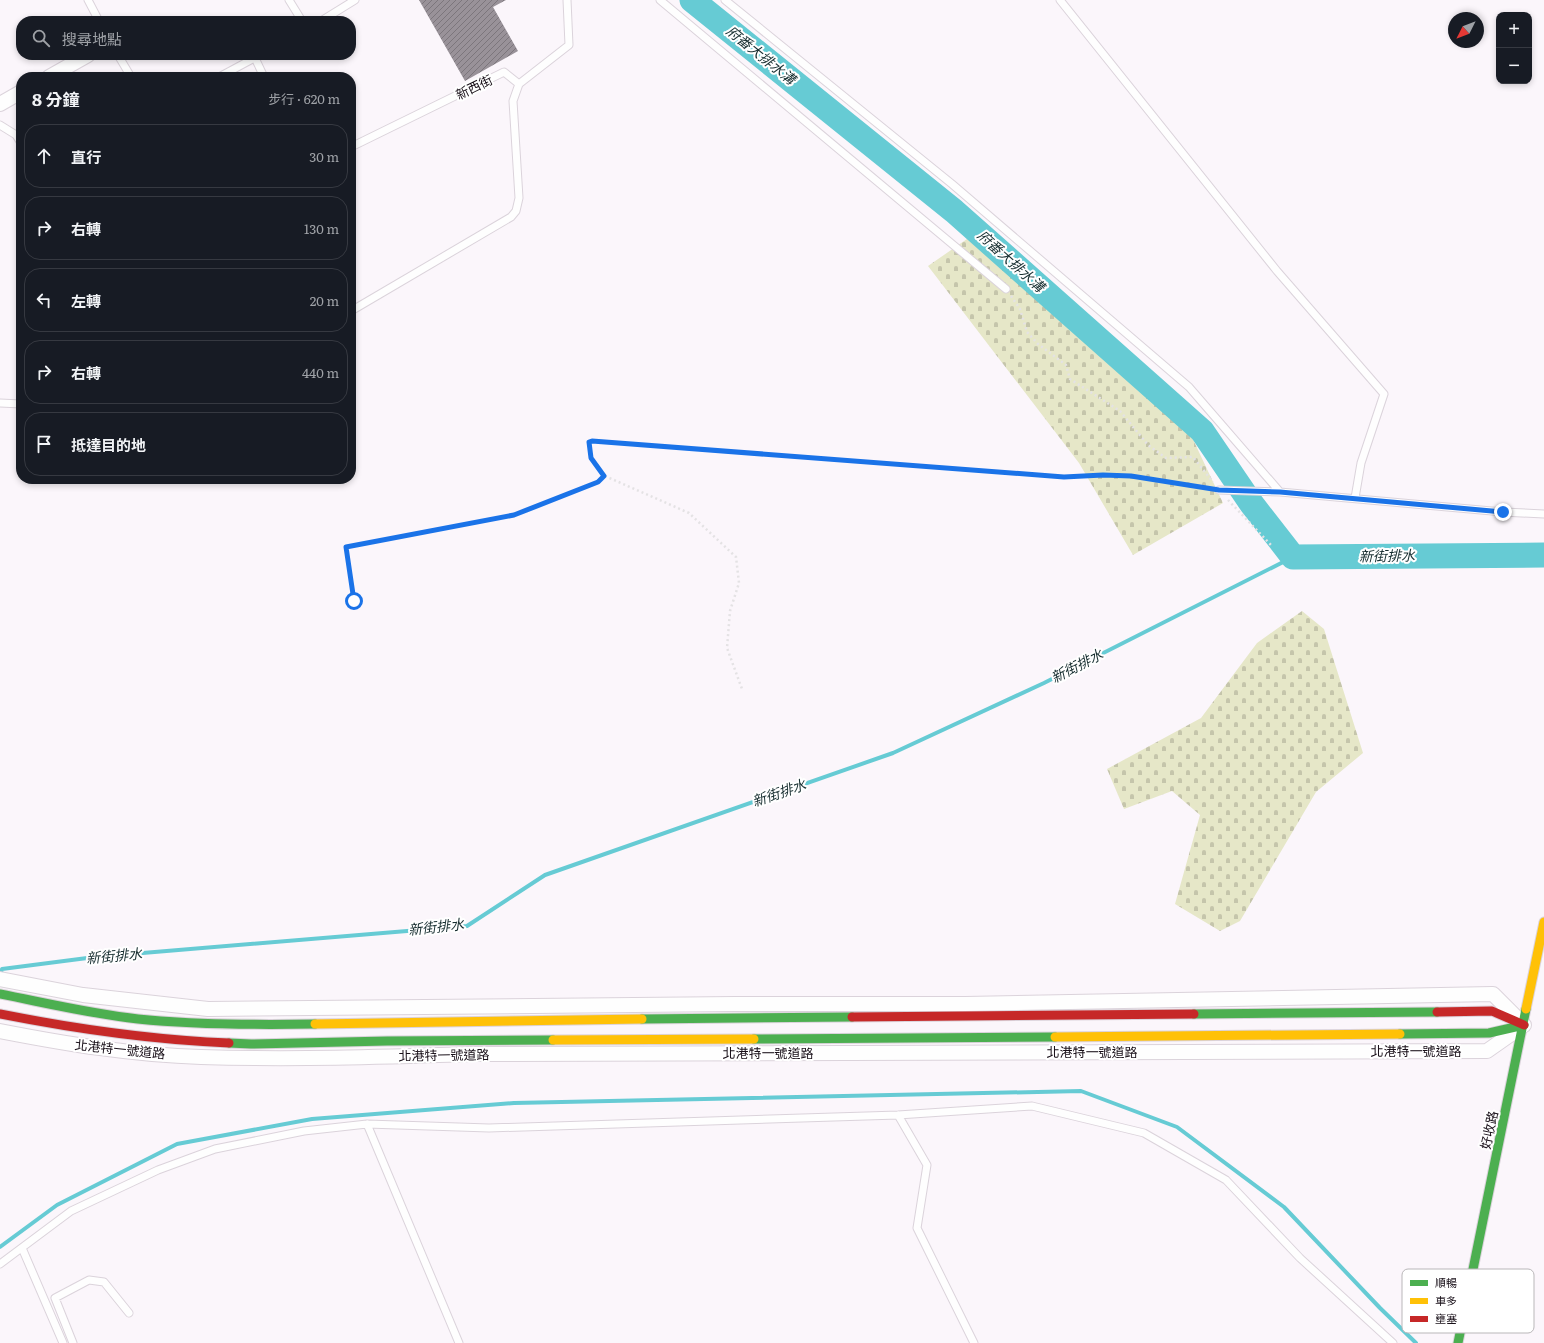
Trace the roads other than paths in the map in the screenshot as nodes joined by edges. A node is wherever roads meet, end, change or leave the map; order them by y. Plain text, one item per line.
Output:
1 (88, 0) edge
2 (289, 0) edge
3 (355, 0) edge
4 (567, 0) edge
5 (660, 0) edge
6 (725, 0) edge
7 (1060, 0) edge
8 (96, 16) edge
9 (299, 16) edge
10 (329, 16) edge
11 (79, 60) edge
12 (121, 60) edge
13 (251, 60) edge
14 (258, 60) edge
15 (58, 72) edge
16 (128, 72) edge
17 (228, 72) edge
18 (262, 72) edge
19 (519, 84) junction
20 (16, 95) edge
21 (0, 104) edge
22 (0, 125) edge
23 (16, 135) edge
24 (356, 145) edge
25 (1006, 289) road end
26 (356, 308) edge
27 (0, 402) edge
28 (16, 404) edge
29 (1219, 490) road end
30 (1280, 492) junction
31 (1354, 498) junction
32 (1544, 514) edge
33 (1544, 922) edge
34 (0, 979) edge
35 (0, 994) edge
36 (0, 1014) edge
37 (1524, 1025) junction
38 (3, 1032) edge
39 (898, 1115) junction
40 (366, 1124) junction
41 (22, 1248) junction
42 (0, 1264) edge
43 (1473, 1269) edge
44 (129, 1313) dead end
45 (1460, 1333) edge
46 (62, 1343) edge
47 (73, 1343) edge
48 (459, 1343) edge
49 (974, 1343) edge
50 (1394, 1343) edge
51 (1458, 1343) edge

1 - 8 lane
2 - 9 lane
3 - 10 lane
4 - 19 lane
5 - 25 lane
6 - 30 lane
7 - 31 lane
11 - 15 street
12 - 16 lane
13 - 17 lane
14 - 18 lane
19 - 24 lane, 新西街
19 - 26 lane
20 - 21 street
22 - 23 lane
27 - 28 lane
29 - 30 lane
30 - 31 lane
31 - 32 lane
33 - 37 street, 好收路
34 - 37 street
35 - 37 street
36 - 37 street, 北港特一號道路
37 - 38 street, 北港特一號道路
37 - 43 street, 好收路
39 - 40 lane
39 - 49 lane
39 - 50 lane
40 - 41 lane
40 - 48 lane
41 - 42 lane
41 - 46 lane
44 - 47 lane
45 - 51 street, 好收路

